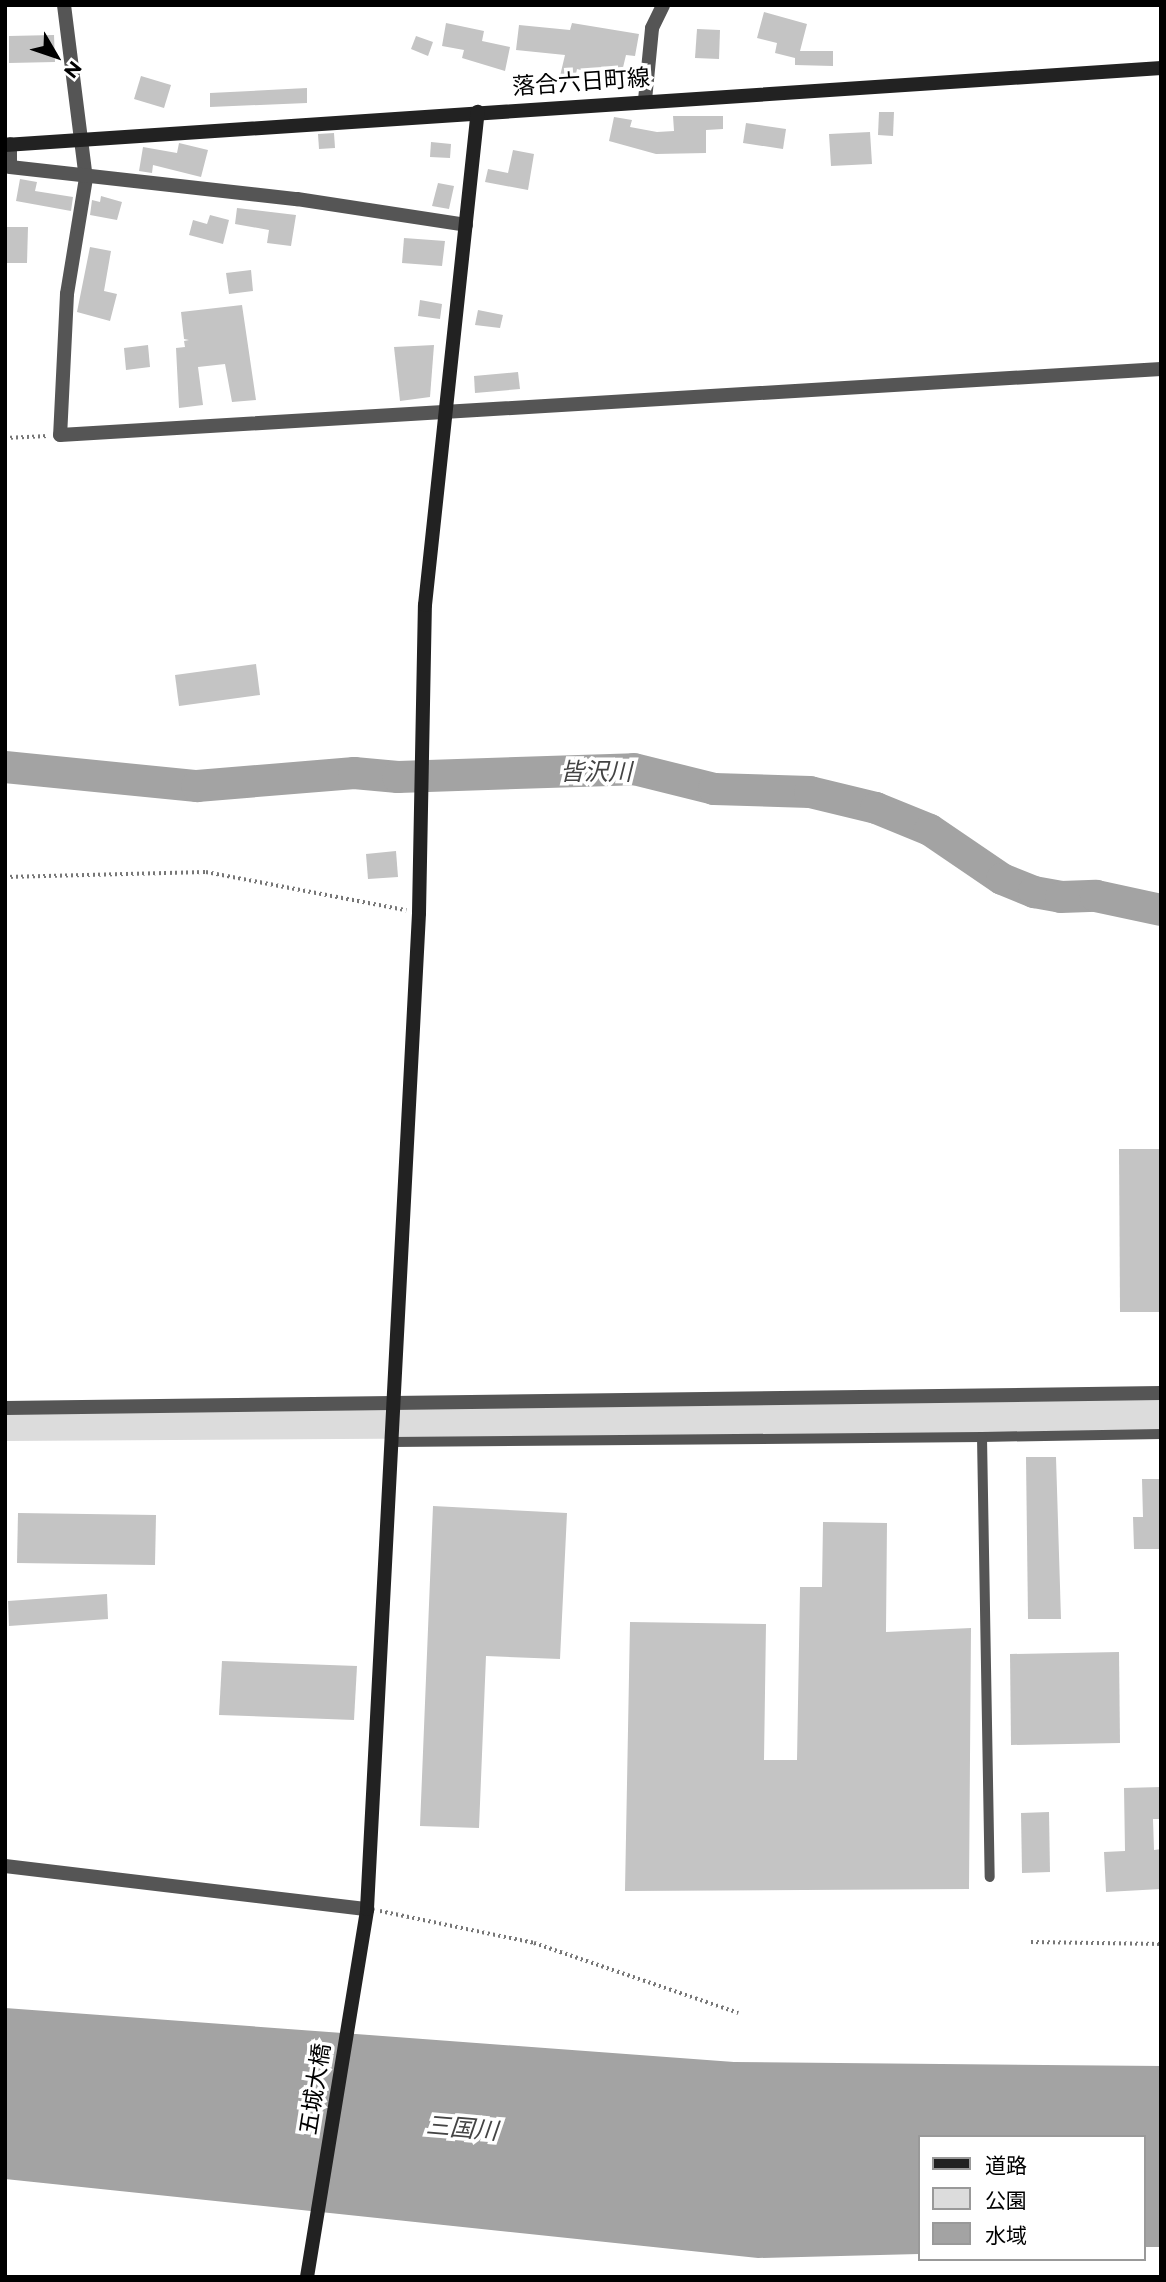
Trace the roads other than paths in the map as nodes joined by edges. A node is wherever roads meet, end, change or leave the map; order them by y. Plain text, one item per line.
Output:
1 (64, 5) edge
2 (663, 5) edge
3 (1161, 68) edge
4 (645, 100) junction
5 (478, 112) junction
6 (78, 139) junction
7 (8, 144) edge
8 (86, 178) junction
9 (466, 225) junction
10 (1161, 369) edge
11 (446, 409) junction
12 (1161, 1393) edge
13 (394, 1403) junction
14 (5, 1408) edge
15 (1161, 1434) edge
16 (982, 1437) junction
17 (391, 1442) junction
18 (5, 1866) edge
19 (990, 1877) dead end
20 (368, 1909) junction
21 (307, 2277) edge

1 - 6 street
2 - 4 street
3 - 4 street, 落合六日町線
4 - 5 street, 落合六日町線
5 - 6 street, 落合六日町線
5 - 9 street, 五城大橋
6 - 7 street, 落合六日町線
6 - 8 street
7 - 8 street
8 - 9 street
8 - 11 street
9 - 11 street, 五城大橋
10 - 11 street
11 - 13 street, 五城大橋
12 - 13 street
13 - 14 street
13 - 17 street, 五城大橋
15 - 16 lane
16 - 17 lane
16 - 19 lane
17 - 20 street, 五城大橋
18 - 20 street
20 - 21 street, 五城大橋

